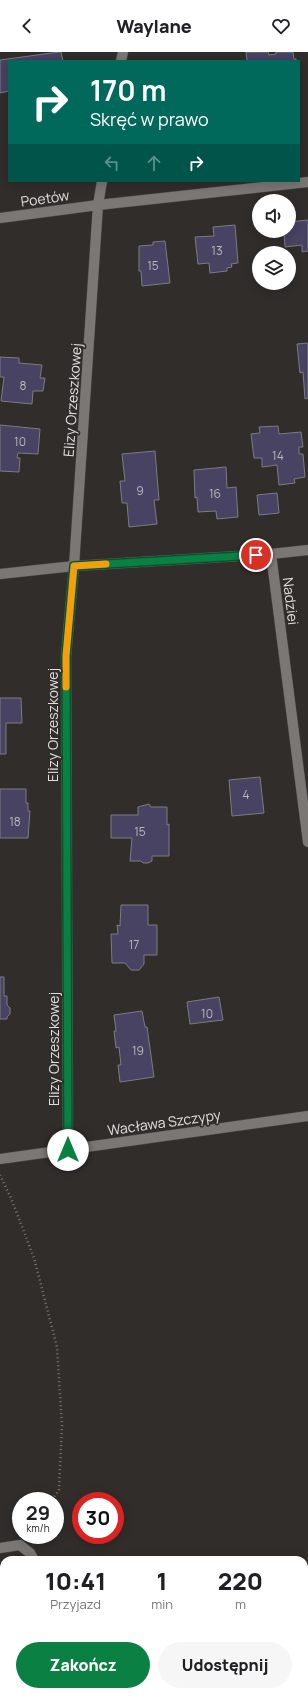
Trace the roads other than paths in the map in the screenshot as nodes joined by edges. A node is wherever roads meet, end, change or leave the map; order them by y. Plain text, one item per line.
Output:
1 (102, 182) edge
2 (308, 182) edge
3 (98, 205) junction
4 (0, 218) edge
5 (308, 550) edge
6 (271, 554) junction
7 (74, 566) junction
8 (0, 574) edge
9 (308, 842) edge
10 (308, 1116) edge
11 (68, 1150) junction
12 (0, 1159) edge
13 (0, 1548) edge
14 (32, 1556) edge

1 - 3 street, Elizy Orzeszkowej
2 - 3 street, Poetów
3 - 4 street, Poetów
3 - 7 street, Elizy Orzeszkowej
5 - 6 street
6 - 7 street
6 - 9 street, Nadziei
7 - 8 street
7 - 11 street, Elizy Orzeszkowej
10 - 11 street, Wacława Szczypy
11 - 12 street, Wacława Szczypy
13 - 14 street

